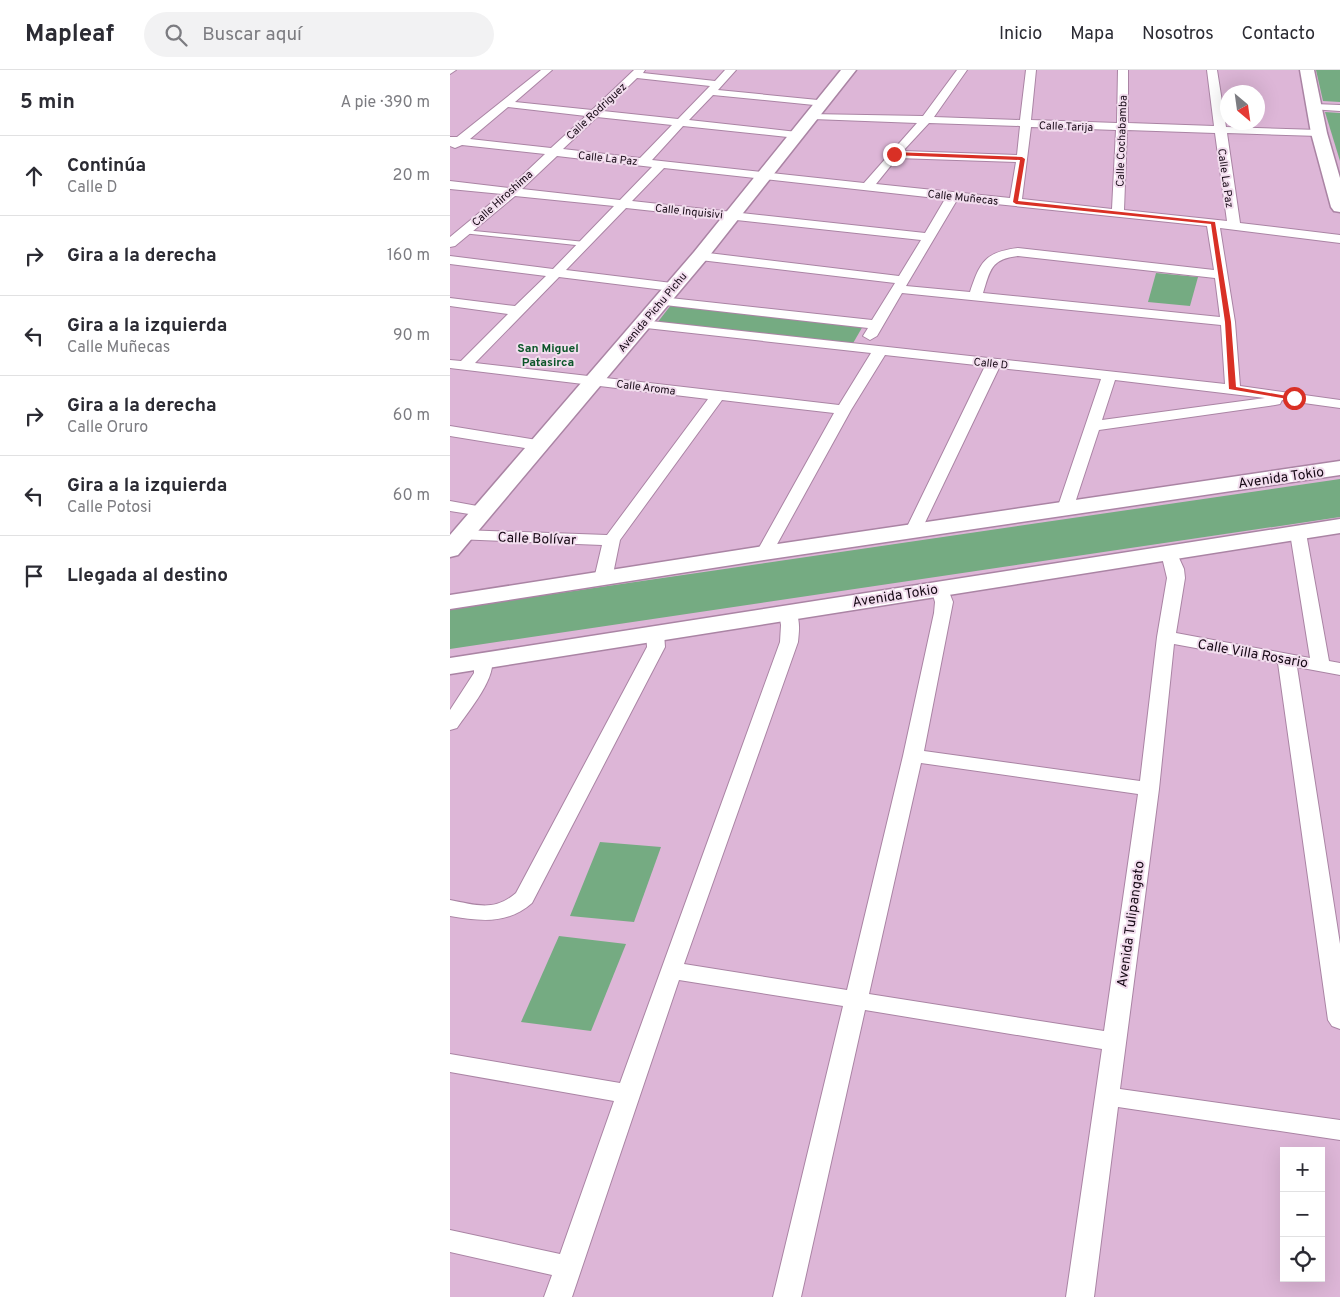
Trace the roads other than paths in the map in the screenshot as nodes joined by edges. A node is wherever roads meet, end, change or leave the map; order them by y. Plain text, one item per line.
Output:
1 (548, 70) edge
2 (731, 70) edge
3 (849, 70) edge
4 (962, 70) edge
5 (1031, 70) edge
6 (1123, 70) edge
7 (1212, 70) edge
8 (1307, 70) edge
9 (637, 73) edge
10 (715, 88) junction
11 (824, 103) junction
12 (506, 104) junction
13 (1314, 107) junction
14 (1340, 108) edge
15 (593, 113) junction
16 (812, 116) junction
17 (925, 121) junction
18 (682, 123) junction
19 (1026, 124) junction
20 (1122, 127) junction
21 (1219, 130) junction
22 (1319, 133) junction
23 (797, 135) junction
24 (455, 140) edge
25 (450, 150) edge
26 (552, 152) junction
27 (894, 154) junction
28 (1022, 159) junction
29 (643, 162) junction
30 (661, 164) junction
31 (765, 176) junction
32 (450, 186) edge
33 (868, 186) junction
34 (512, 192) junction
35 (953, 196) junction
36 (1016, 202) junction
37 (622, 204) junction
38 (1340, 207) edge
39 (1118, 213) junction
40 (733, 215) junction
41 (1213, 223) junction
42 (1234, 226) junction
43 (464, 232) junction
44 (928, 237) junction
45 (1340, 239) edge
46 (450, 243) edge
47 (585, 244) junction
48 (700, 256) junction
49 (450, 260) edge
50 (557, 273) junction
51 (1221, 275) junction
52 (900, 285) junction
53 (667, 294) junction
54 (974, 296) junction
55 (450, 302) edge
56 (519, 311) junction
57 (1228, 322) junction
58 (642, 324) junction
59 (877, 325) junction
60 (864, 348) junction
61 (880, 351) junction
62 (994, 363) junction
63 (457, 365) edge
64 (1110, 376) junction
65 (593, 380) junction
66 (1233, 389) junction
67 (718, 395) junction
68 (1294, 398) junction
69 (1340, 404) edge
70 (843, 410) junction
71 (1093, 426) junction
72 (450, 431) edge
73 (537, 445) junction
74 (1340, 468) edge
75 (450, 506) edge
76 (1065, 509) junction
77 (482, 511) junction
78 (1340, 526) edge
79 (913, 532) junction
80 (1298, 533) junction
81 (612, 540) junction
82 (456, 542) edge
83 (764, 553) junction
84 (1169, 553) junction
85 (603, 578) junction
86 (940, 588) junction
87 (450, 602) edge
88 (788, 612) junction
89 (655, 633) junction
90 (1166, 638) junction
91 (1287, 659) junction
92 (483, 660) junction
93 (1320, 665) junction
94 (450, 666) edge
95 (1340, 669) edge
96 (450, 724) edge
97 (913, 756) junction
98 (1149, 789) junction
99 (450, 908) edge
100 (671, 970) junction
101 (1338, 996) edge
102 (856, 998) junction
103 (1340, 1020) edge
104 (1114, 1042) junction
105 (450, 1063) edge
106 (628, 1094) junction
107 (1106, 1096) junction
108 (1340, 1130) edge
109 (450, 1241) edge
110 (568, 1267) junction
111 (558, 1297) edge
112 (788, 1297) edge
113 (1080, 1297) edge

1 - 12 street
2 - 10 street
3 - 11 street, Avenida Pichu Pichu
4 - 17 street
5 - 19 street
6 - 20 street, Calle Cochabamba
7 - 21 street, Calle La Paz
8 - 13 street
9 - 10 street
9 - 15 street, Calle Rodriguez
10 - 11 street
10 - 18 street
11 - 16 street, Avenida Pichu Pichu
12 - 15 street
12 - 24 street
13 - 14 street
13 - 22 street
15 - 18 street
15 - 26 street, Calle Rodriguez
16 - 17 street, Calle Tarija
16 - 23 street, Avenida Pichu Pichu
17 - 19 street, Calle Tarija
17 - 27 street
18 - 23 street
18 - 29 street
19 - 20 street, Calle Tarija
19 - 28 street
20 - 21 street, Calle Tarija
20 - 39 street, Calle Cochabamba
21 - 22 street, Calle Tarija
21 - 42 street, Calle La Paz
22 - 38 street
23 - 31 street, Avenida Pichu Pichu
24 - 25 street
24 - 26 street, Calle La Paz
26 - 29 street, Calle La Paz
26 - 34 street, Calle Hiroshima
27 - 28 street
27 - 33 street
28 - 36 street
29 - 30 street, Calle La Paz
30 - 31 street, Calle La Paz
30 - 37 street
31 - 33 street, Calle Muñecas
31 - 40 street, Avenida Pichu Pichu
32 - 34 street, Calle Inquisivi
33 - 35 street, Calle Muñecas
34 - 37 street, Calle Inquisivi
34 - 43 street, Calle Hiroshima
35 - 36 street, Calle Muñecas
35 - 44 street
36 - 39 street, Calle Muñecas
37 - 40 street, Calle Inquisivi
37 - 47 street
39 - 41 street, Calle Muñecas
40 - 44 street, Calle Inquisivi
40 - 48 street, Avenida Pichu Pichu
41 - 42 street, Calle Muñecas
41 - 51 street
42 - 45 street, Calle Muñecas
43 - 46 street, Calle Hiroshima
43 - 47 lane
44 - 52 street
47 - 50 street
48 - 52 street
48 - 53 street, Avenida Pichu Pichu
49 - 50 street
50 - 53 street
50 - 56 street
51 - 54 street
51 - 57 street
52 - 54 street
52 - 59 street
53 - 58 street, Avenida Pichu Pichu
53 - 59 street
54 - 57 street
55 - 56 street
56 - 63 street
57 - 66 street
58 - 60 street, Calle D
58 - 65 street, Avenida Pichu Pichu
59 - 60 street
60 - 61 street, Calle D
61 - 62 street, Calle D
61 - 70 street
62 - 64 street, Calle D
62 - 79 street
63 - 65 street, Calle Aroma
64 - 66 street, Calle D
64 - 71 street
65 - 67 street, Calle Aroma
65 - 73 street, Avenida Pichu Pichu
66 - 68 street, Calle D
67 - 70 street, Calle Aroma
67 - 81 street
68 - 69 street, Calle D
68 - 71 street
70 - 83 street
71 - 76 street
72 - 73 street
73 - 77 street, Avenida Pichu Pichu
74 - 76 street, Avenida Tokio
75 - 77 street
76 - 79 street, Avenida Tokio
77 - 82 street, Avenida Pichu Pichu
78 - 80 street, Avenida Tokio
79 - 83 street, Avenida Tokio
80 - 84 street, Avenida Tokio
80 - 93 street
81 - 82 street, Calle Bolívar
81 - 85 street
83 - 85 street, Avenida Tokio
84 - 86 street, Avenida Tokio
84 - 90 street, Avenida Tulipangato
85 - 87 street, Avenida Tokio
86 - 88 street, Avenida Tokio
86 - 97 street
88 - 89 street, Avenida Tokio
88 - 100 street
89 - 92 street, Avenida Tokio
89 - 99 street
90 - 91 street, Calle Villa Rosario
90 - 98 street, Avenida Tulipangato
91 - 93 street, Calle Villa Rosario
91 - 101 street
92 - 94 street, Avenida Tokio
92 - 96 street
93 - 95 street, Calle Villa Rosario
97 - 98 street
97 - 102 street
98 - 104 street, Avenida Tulipangato
100 - 102 street
100 - 106 street
101 - 103 street
102 - 104 street
102 - 112 street
104 - 107 street, Avenida Tulipangato
105 - 106 street
106 - 110 street
107 - 108 street
107 - 113 street, Avenida Tulipangato
109 - 110 street
110 - 111 street

